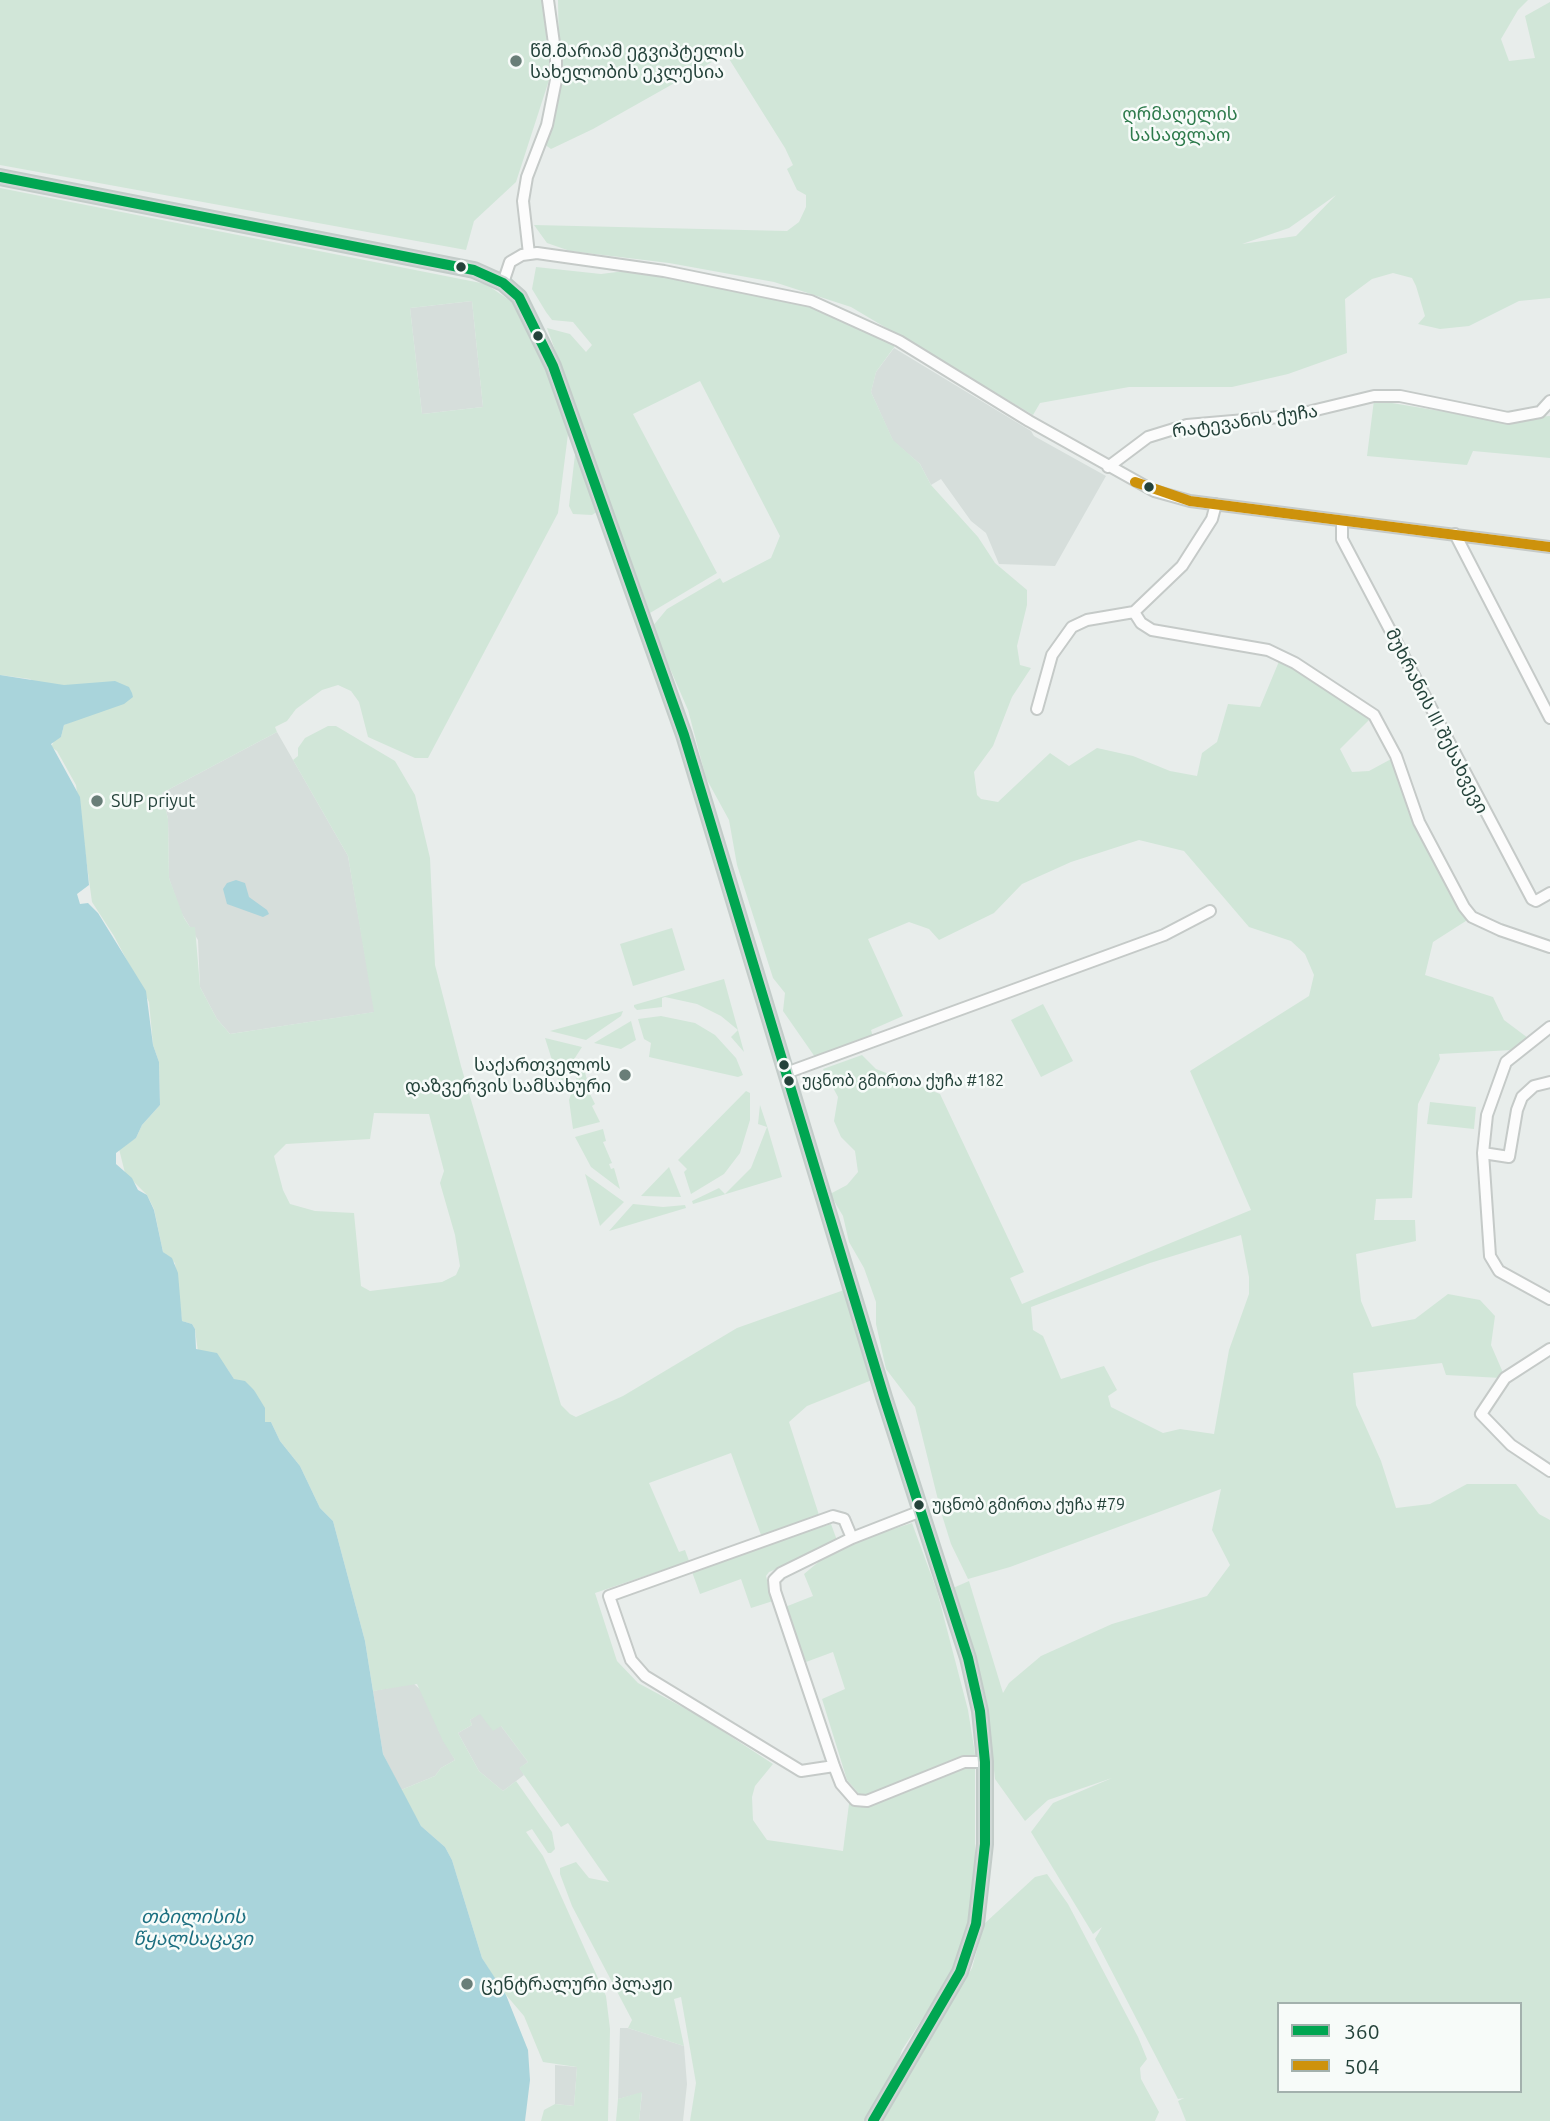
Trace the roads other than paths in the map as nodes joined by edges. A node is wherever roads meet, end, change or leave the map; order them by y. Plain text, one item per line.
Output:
1 (548, 0) edge
2 (0, 177) edge
3 (529, 254) junction
4 (503, 283) junction
5 (1550, 401) edge
6 (1108, 467) junction
7 (1216, 504) junction
8 (1342, 522) junction
9 (1455, 534) junction
10 (1550, 547) edge
11 (1134, 612) junction
12 (1037, 709) dead end
13 (1550, 718) edge
14 (1550, 893) edge
15 (1210, 911) dead end
16 (1550, 947) edge
17 (1550, 1027) edge
18 (786, 1073) junction
19 (1550, 1082) edge
20 (1483, 1153) junction
21 (1550, 1299) edge
22 (1550, 1349) edge
23 (1550, 1471) edge
24 (921, 1511) junction
25 (852, 1538) junction
26 (985, 1762) junction
27 (834, 1766) junction
28 (873, 2121) edge

1 - 3 street
2 - 4 main road
3 - 4 street
3 - 6 street
4 - 18 main road
5 - 6 street, რატევანის ქუჩა
6 - 7 street
7 - 8 street
7 - 11 street
8 - 9 street
8 - 14 street, მუხრანის III შესახვევი
9 - 10 street
9 - 13 street
11 - 12 street
11 - 16 street
15 - 18 street
17 - 20 street
18 - 24 main road
19 - 20 street
20 - 21 street
22 - 23 street
24 - 25 street
24 - 26 main road
25 - 27 street
25 - 27 street
26 - 27 street
26 - 28 main road

